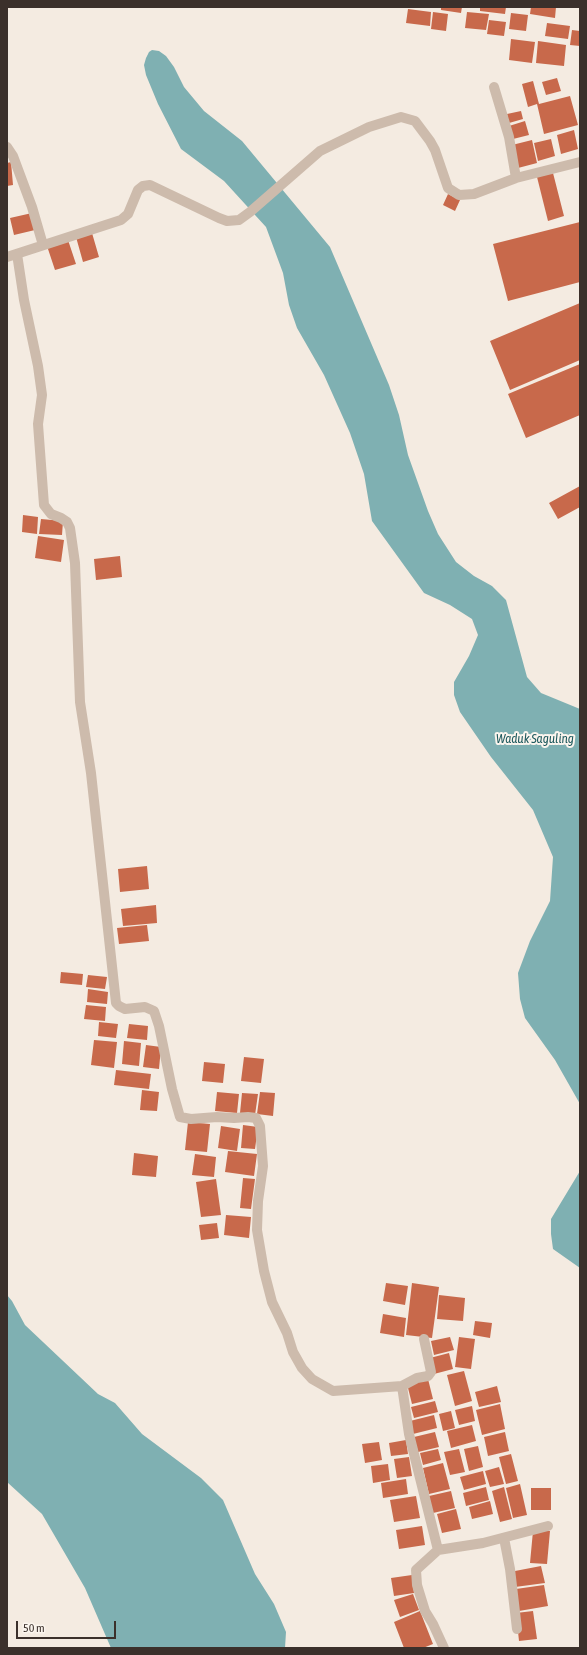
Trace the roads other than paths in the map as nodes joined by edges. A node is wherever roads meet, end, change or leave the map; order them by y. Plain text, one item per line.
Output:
1 (494, 87) dead end
2 (7, 147) edge
3 (580, 162) edge
4 (516, 178) junction
5 (43, 245) junction
6 (17, 254) junction
7 (7, 257) edge
8 (424, 1339) dead end
9 (402, 1386) junction
10 (548, 1526) dead end
11 (504, 1538) junction
12 (438, 1550) junction
13 (517, 1629) dead end
14 (444, 1648) edge

1 - 4 street
2 - 5 street
3 - 4 street
4 - 5 street
5 - 6 street
6 - 7 street
6 - 9 street
8 - 9 street
9 - 12 street
10 - 11 street
11 - 12 street
11 - 13 street
12 - 14 street

